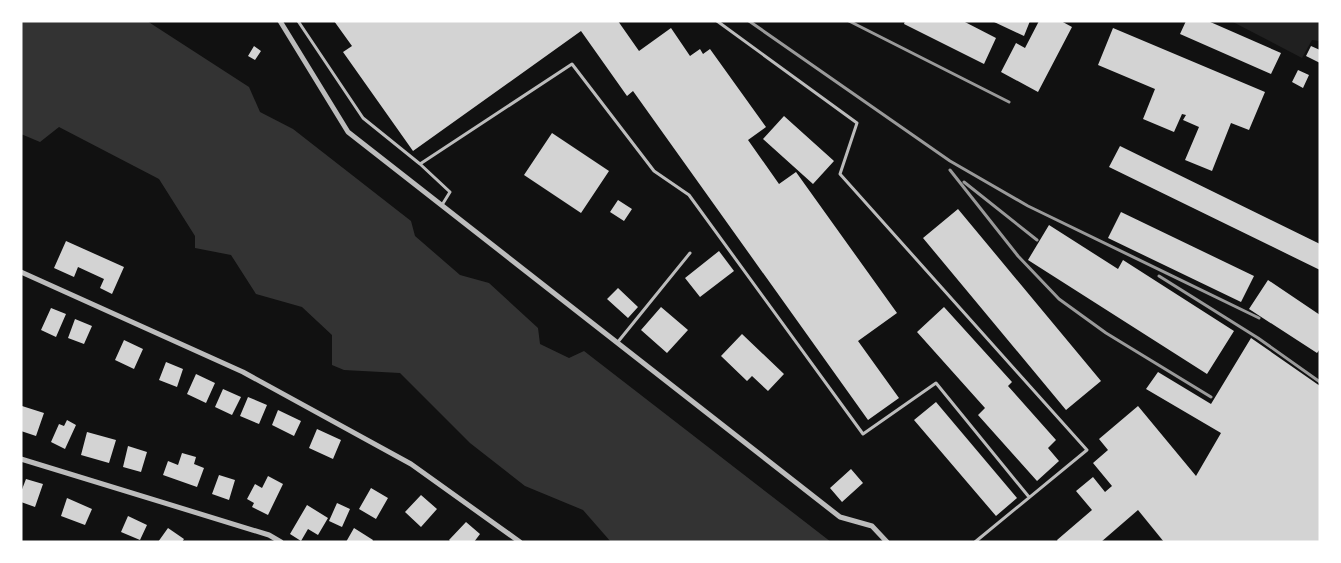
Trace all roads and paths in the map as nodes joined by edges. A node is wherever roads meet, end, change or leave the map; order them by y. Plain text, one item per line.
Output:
1 (280, 21) edge
2 (298, 21) edge
3 (717, 21) edge
4 (420, 164) junction
5 (442, 205) junction
6 (690, 254) dead end
7 (21, 272) edge
8 (617, 342) junction
9 (21, 460) edge
10 (1029, 497) junction
11 (281, 542) edge
12 (520, 542) edge
13 (887, 542) edge
14 (975, 542) edge

1 - 5 street
2 - 4 lane
3 - 10 lane
4 - 5 lane
4 - 10 lane
5 - 8 street
6 - 8 lane
7 - 12 street
8 - 13 street
9 - 11 street
10 - 14 lane

